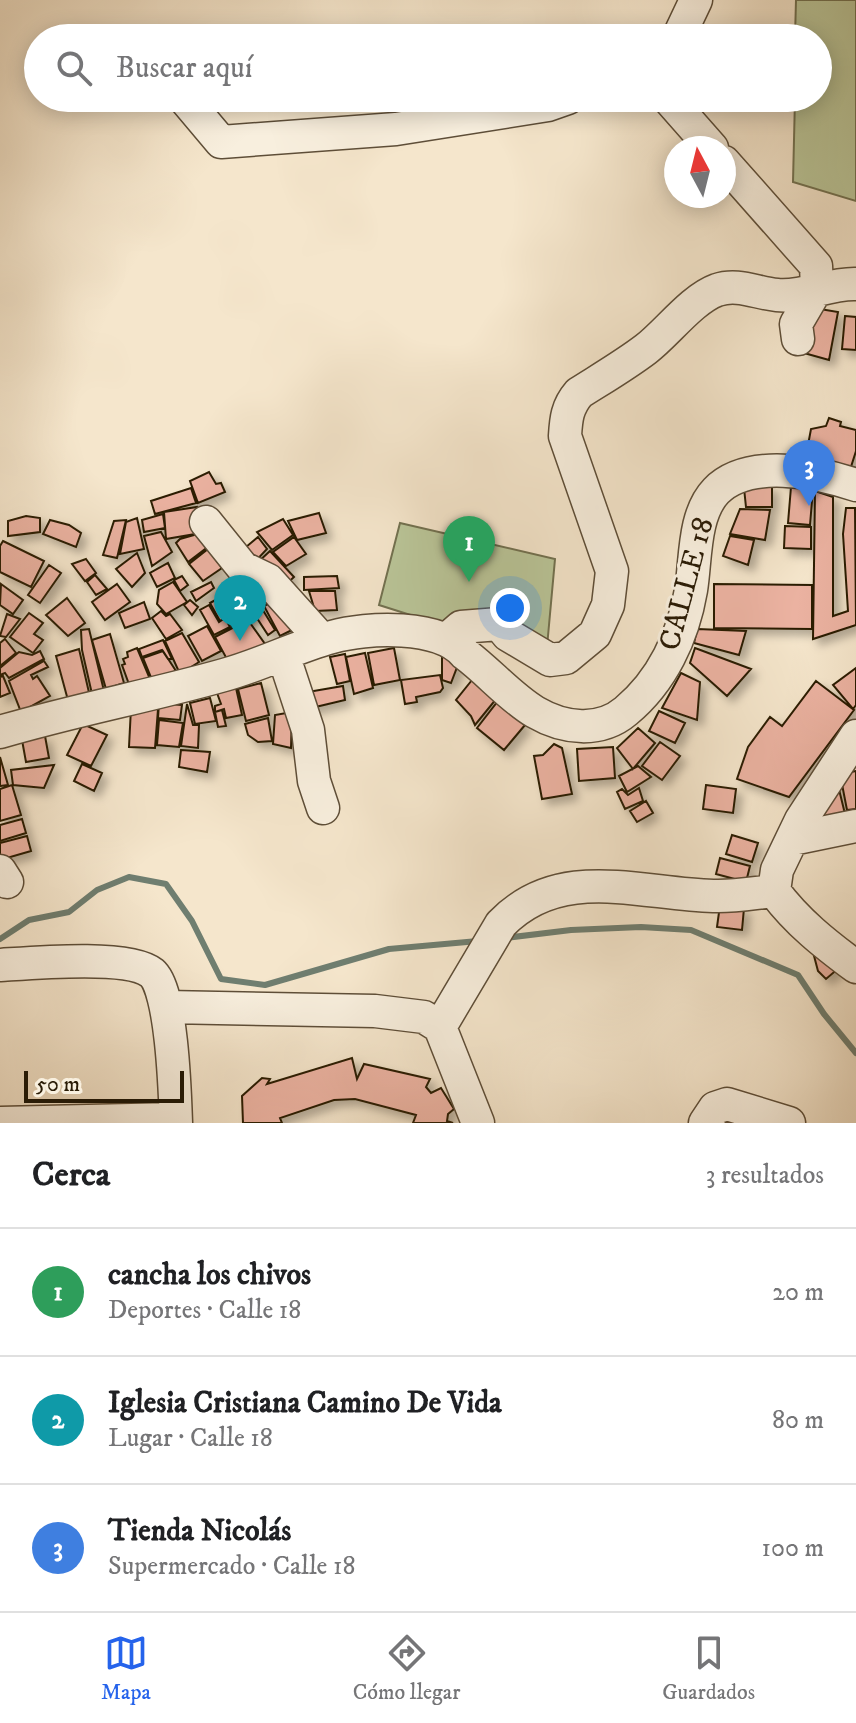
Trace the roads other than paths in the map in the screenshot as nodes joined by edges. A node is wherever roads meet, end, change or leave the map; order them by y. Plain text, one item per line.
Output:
1 (696, 0) edge
2 (685, 24) edge
3 (196, 112) edge
4 (504, 112) edge
5 (680, 112) edge
6 (701, 136) edge
7 (736, 176) edge
8 (856, 284) edge
9 (817, 288) junction
10 (798, 339) dead end
11 (856, 485) edge
12 (206, 522) dead end
13 (322, 640) junction
14 (446, 640) junction
15 (283, 654) junction
16 (0, 732) edge
17 (856, 736) edge
18 (323, 808) dead end
19 (856, 826) edge
20 (792, 839) junction
21 (774, 891) junction
22 (0, 965) edge
23 (856, 967) edge
24 (167, 1007) junction
25 (440, 1027) junction
26 (176, 1121) edge
27 (0, 1123) edge
28 (478, 1123) edge
29 (705, 1123) edge
30 (789, 1123) edge

1 - 2 street
3 - 4 street
5 - 6 street
7 - 9 street
8 - 9 street
9 - 10 street
9 - 14 street
11 - 14 street, CALLE 18
12 - 13 street
13 - 14 street, CALLE 18
13 - 15 street, CALLE 18
15 - 16 street, CALLE 18
15 - 18 street
17 - 20 street
19 - 20 street
20 - 21 street
21 - 23 street
21 - 25 street
22 - 24 street
24 - 25 street
24 - 26 street
25 - 28 street
26 - 27 street
29 - 30 street

